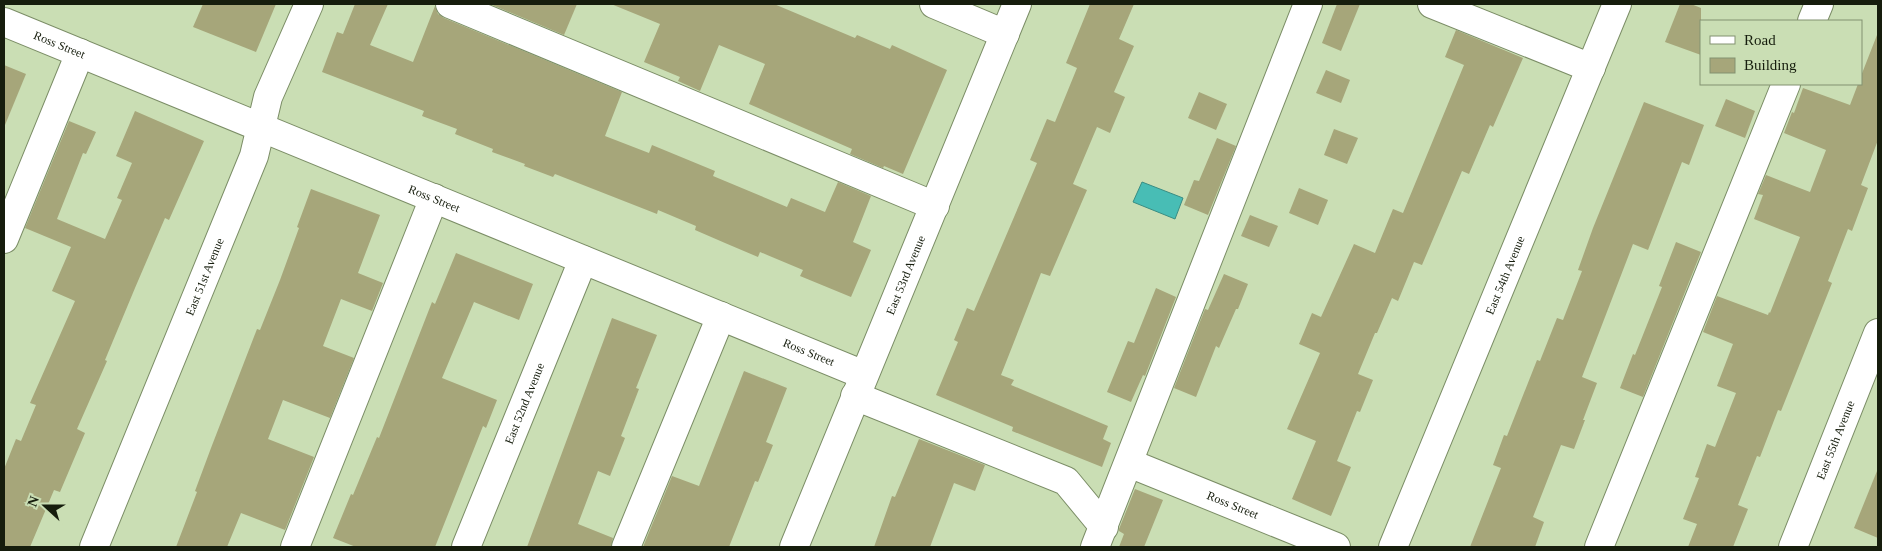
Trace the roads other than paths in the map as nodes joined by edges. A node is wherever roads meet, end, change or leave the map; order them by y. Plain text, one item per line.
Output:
1 (309, 4) edge
2 (450, 4) edge
3 (934, 4) edge
4 (1017, 4) edge
5 (1308, 4) edge
6 (1432, 4) edge
7 (1617, 4) edge
8 (1819, 4) edge
9 (1812, 20) edge
10 (4, 22) edge
11 (1005, 34) junction
12 (80, 53) junction
13 (1591, 68) junction
14 (1786, 85) edge
15 (260, 127) junction
16 (434, 198) junction
17 (935, 206) junction
18 (4, 239) edge
19 (583, 260) junction
20 (722, 316) junction
21 (1878, 333) edge
22 (1873, 361) edge
23 (860, 386) junction
24 (1130, 463) junction
25 (1099, 537) edge
26 (1795, 546) edge
27 (94, 547) edge
28 (295, 547) edge
29 (466, 547) edge
30 (626, 547) edge
31 (794, 547) edge
32 (1336, 547) edge
33 (1393, 547) edge
34 (1599, 547) edge

1 - 15 street, East 51st Avenue
2 - 17 street
3 - 11 street
4 - 11 street, East 53rd Avenue
5 - 24 street
6 - 13 street
7 - 13 street, East 54th Avenue
8 - 9 street
10 - 12 street, Ross Street
11 - 17 street, East 53rd Avenue
12 - 15 street, Ross Street
12 - 18 street
13 - 33 street, East 54th Avenue
14 - 34 street
15 - 16 street, Ross Street
15 - 27 street, East 51st Avenue
16 - 19 street, Ross Street
16 - 28 street
17 - 23 street, East 53rd Avenue
19 - 20 street, Ross Street
19 - 29 street, East 52nd Avenue
20 - 23 street, Ross Street
20 - 30 street
21 - 22 street, East 55th Avenue
22 - 26 street, East 55th Avenue
23 - 25 street, Ross Street
23 - 31 street, East 53rd Avenue
24 - 25 street
24 - 32 street, Ross Street

